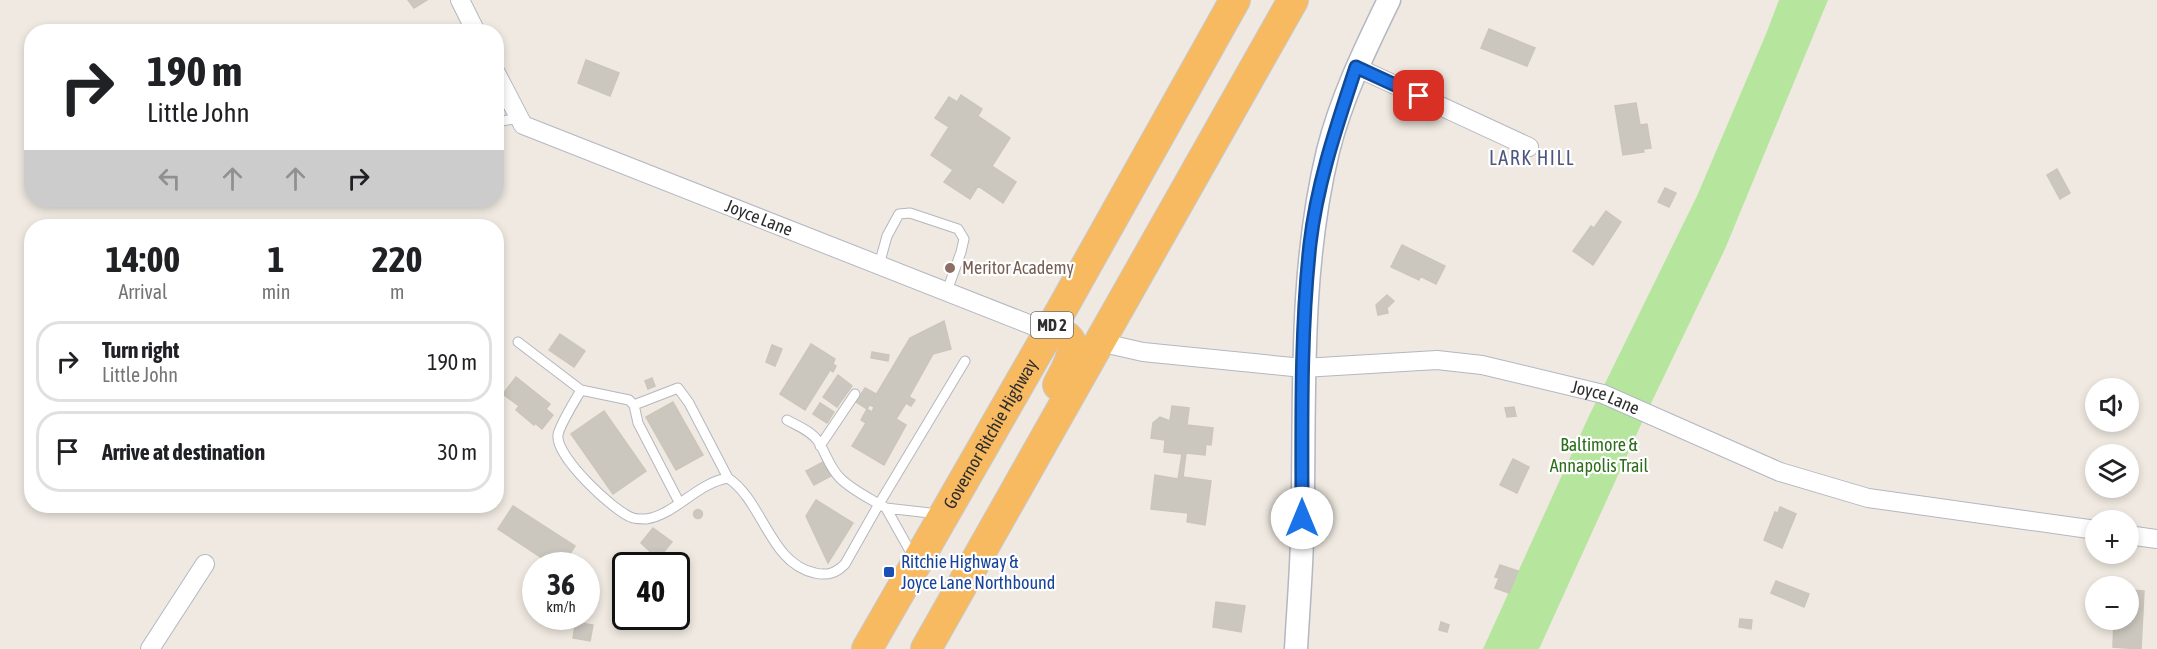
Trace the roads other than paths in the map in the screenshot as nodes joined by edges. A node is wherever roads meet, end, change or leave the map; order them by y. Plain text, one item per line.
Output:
1 (460, 0) edge
2 (1235, 0) edge
3 (1293, 0) edge
4 (1389, 0) edge
5 (472, 24) edge
6 (1356, 67) junction
7 (504, 87) edge
8 (520, 118) junction
9 (504, 121) edge
10 (1529, 147) dead end
11 (1100, 238) junction
12 (879, 265) junction
13 (947, 291) junction
14 (1049, 332) junction
15 (518, 342) dead end
16 (1099, 342) junction
17 (965, 361) dead end
18 (1303, 368) junction
19 (581, 390) junction
20 (855, 394) dead end
21 (634, 405) junction
22 (787, 420) dead end
23 (820, 446) junction
24 (1023, 477) junction
25 (728, 478) junction
26 (680, 502) junction
27 (882, 506) junction
28 (943, 515) junction
29 (2085, 528) edge
30 (2139, 537) edge
31 (2157, 539) edge
32 (916, 562) junction
33 (205, 564) dead end
34 (150, 649) edge
35 (867, 649) edge
36 (926, 649) edge
37 (1296, 649) edge

1 - 5 street
2 - 11 highway, Governor Ritchie Highway / MD 2
3 - 16 highway, MD 2
4 - 6 street
6 - 10 street
6 - 18 street
7 - 8 street, Joyce Lane
8 - 9 lane
8 - 12 street, Joyce Lane
11 - 14 highway, Governor Ritchie Highway / MD 2
11 - 16 highway
12 - 13 street, Joyce Lane
12 - 13 lane
13 - 14 street, Joyce Lane
14 - 24 highway
14 - 28 highway, Governor Ritchie Highway / MD 2
15 - 19 lane
16 - 18 street, Joyce Lane
16 - 24 highway, MD 2
17 - 27 lane
18 - 29 street, Joyce Lane
18 - 37 street
19 - 21 lane
19 - 26 lane
20 - 23 lane
21 - 25 lane
21 - 26 lane
22 - 23 lane
23 - 27 lane
24 - 36 highway, MD 2
25 - 26 lane
25 - 27 lane
27 - 28 lane
27 - 32 lane
28 - 32 highway, Governor Ritchie Highway / MD 2
30 - 31 street
32 - 35 highway, Governor Ritchie Highway / MD 2
33 - 34 street

